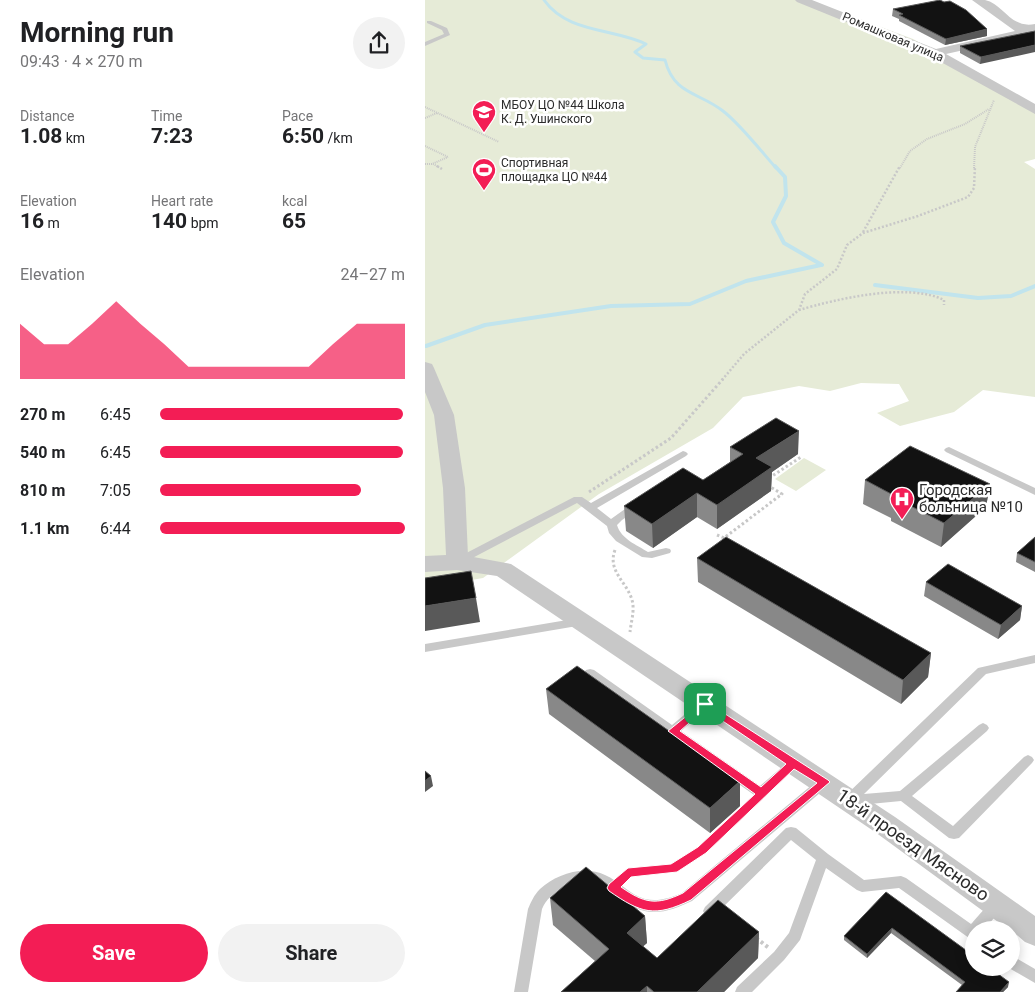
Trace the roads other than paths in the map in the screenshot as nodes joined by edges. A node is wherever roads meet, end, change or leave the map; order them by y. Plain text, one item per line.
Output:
1 (801, 0) edge
2 (978, 0) edge
3 (429, 22) dead end
4 (1029, 29) edge
5 (425, 44) edge
6 (935, 53) junction
7 (1035, 110) edge
8 (425, 368) edge
9 (949, 450) dead end
10 (683, 454) dead end
11 (1035, 492) edge
12 (642, 503) edge
13 (590, 508) junction
14 (612, 525) junction
15 (666, 551) dead end
16 (457, 562) junction
17 (425, 564) edge
18 (582, 621) junction
19 (425, 648) edge
20 (1035, 659) edge
21 (590, 673) edge
22 (705, 704) junction
23 (983, 728) dead end
24 (673, 731) junction
25 (1028, 760) dead end
26 (793, 764) junction
27 (825, 782) junction
28 (903, 796) junction
29 (849, 801) junction
30 (823, 858) junction
31 (998, 905) junction
32 (984, 921) edge
33 (698, 922) edge
34 (965, 926) edge
35 (1035, 933) edge
36 (1020, 967) edge
37 (1035, 978) edge
38 (521, 992) edge
39 (742, 992) edge

1 - 6 street, Ромашковая улица
2 - 4 street
3 - 5 lane
4 - 6 street
6 - 7 street, Ромашковая улица
8 - 16 street
9 - 11 lane
10 - 13 lane
12 - 14 lane
13 - 14 lane
13 - 16 lane
14 - 15 lane
16 - 17 street, 18-й проезд Мясново
16 - 18 street, 18-й проезд Мясново
18 - 19 lane
18 - 22 street, 18-й проезд Мясново
20 - 29 lane
21 - 24 lane
22 - 24 lane
22 - 26 street, 18-й проезд Мясново
23 - 28 lane
24 - 26 lane
25 - 28 lane
26 - 27 street, 18-й проезд Мясново
27 - 29 street, 18-й проезд Мясново
27 - 38 lane
28 - 29 lane
29 - 31 street, 18-й проезд Мясново
30 - 33 lane
30 - 34 lane
30 - 39 lane
31 - 32 lane
31 - 35 street, 18-й проезд Мясново
36 - 37 lane

